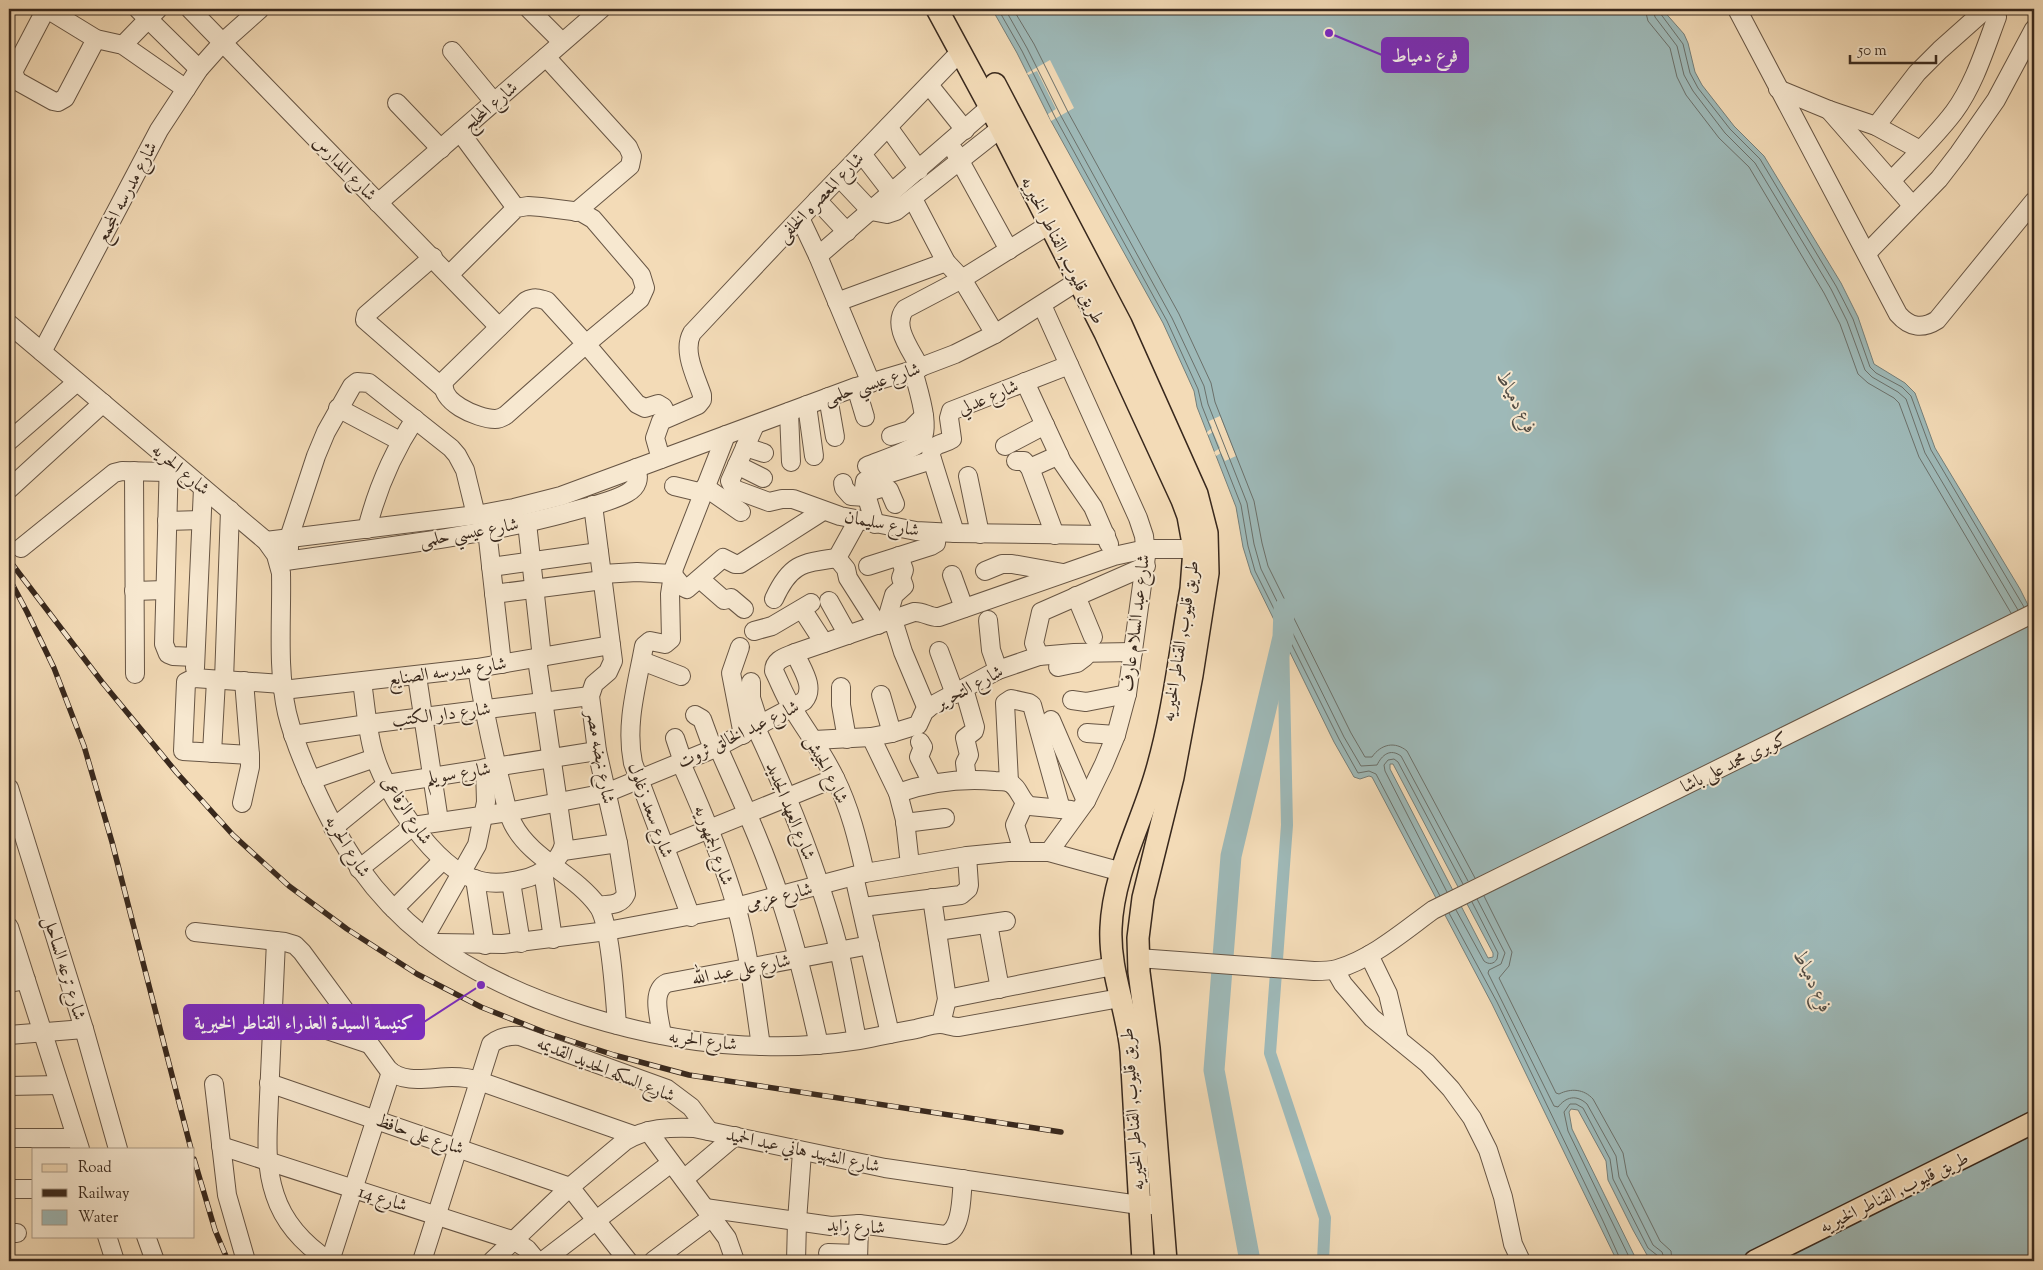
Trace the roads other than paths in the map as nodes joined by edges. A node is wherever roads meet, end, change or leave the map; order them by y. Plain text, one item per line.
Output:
1 (46, 9) edge
2 (190, 9) edge
3 (260, 9) edge
4 (529, 9) edge
5 (601, 9) edge
6 (938, 9) edge
7 (954, 9) edge
8 (1737, 9) edge
9 (1986, 9) edge
10 (1992, 9) edge
11 (148, 12) edge
12 (2034, 29) edge
13 (96, 39) junction
14 (223, 42) junction
15 (562, 42) junction
16 (123, 45) junction
17 (961, 51) junction
18 (452, 52) dead end
19 (546, 57) junction
20 (199, 69) junction
21 (929, 85) junction
22 (1778, 89) junction
23 (186, 90) junction
24 (494, 102) junction
25 (397, 103) dead end
26 (990, 107) junction
27 (1829, 110) junction
28 (1876, 126) junction
29 (888, 127) junction
30 (1001, 128) junction
31 (965, 130) junction
32 (460, 132) junction
33 (950, 143) junction
34 (441, 149) junction
35 (1920, 150) junction
36 (862, 154) junction
37 (960, 161) junction
38 (919, 170) junction
39 (840, 177) junction
40 (1891, 181) junction
41 (892, 193) junction
42 (913, 199) junction
43 (817, 200) junction
44 (2034, 201) edge
45 (378, 203) junction
46 (1912, 205) junction
47 (516, 208) junction
48 (576, 212) junction
49 (871, 212) junction
50 (800, 218) junction
51 (1050, 224) junction
52 (847, 232) junction
53 (1009, 250) junction
54 (1867, 253) junction
55 (818, 256) junction
56 (433, 257) junction
57 (946, 262) junction
58 (450, 274) junction
59 (1086, 276) junction
60 (962, 279) junction
61 (837, 302) junction
62 (1042, 305) junction
63 (9, 324) edge
64 (500, 327) junction
65 (995, 334) junction
66 (586, 344) junction
67 (42, 352) junction
68 (1069, 365) junction
69 (917, 369) junction
70 (77, 382) junction
71 (1025, 382) junction
72 (863, 385) junction
73 (443, 388) junction
74 (828, 398) junction
75 (103, 403) junction
76 (807, 405) junction
77 (338, 408) junction
78 (789, 412) junction
79 (924, 416) junction
80 (668, 417) junction
81 (865, 417) dead end
82 (415, 419) junction
83 (755, 425) junction
84 (1045, 425) junction
85 (726, 435) junction
86 (891, 436) dead end
87 (835, 437) dead end
88 (9, 441) edge
89 (400, 442) junction
90 (1005, 446) dead end
91 (746, 447) junction
92 (764, 453) dead end
93 (1059, 455) junction
94 (814, 456) dead end
95 (661, 459) junction
96 (932, 460) junction
97 (791, 462) dead end
98 (888, 464) junction
99 (168, 465) junction
100 (737, 465) junction
101 (636, 468) junction
102 (134, 471) junction
103 (968, 476) dead end
104 (763, 478) dead end
105 (843, 483) dead end
106 (674, 486) dead end
107 (202, 488) junction
108 (9, 489) edge
109 (704, 490) junction
110 (866, 495) junction
111 (895, 504) dead end
112 (593, 505) junction
113 (230, 510) junction
114 (823, 511) junction
115 (741, 512) dead end
116 (476, 515) junction
117 (201, 520) junction
118 (858, 520) junction
119 (167, 521) junction
120 (527, 523) junction
121 (876, 524) junction
122 (367, 529) junction
123 (487, 530) junction
124 (937, 533) junction
125 (955, 534) junction
126 (980, 534) junction
127 (1055, 535) junction
128 (1106, 535) junction
129 (289, 538) junction
130 (266, 541) junction
131 (21, 548) dead end
132 (1194, 549) junction
133 (599, 552) junction
134 (899, 556) junction
135 (1114, 556) junction
136 (1146, 557) junction
137 (837, 558) junction
138 (286, 561) junction
139 (531, 562) junction
140 (868, 566) dead end
141 (491, 567) junction
142 (986, 571) dead end
143 (1065, 573) junction
144 (672, 574) junction
145 (952, 575) dead end
146 (602, 577) junction
147 (700, 579) junction
148 (534, 589) junction
149 (134, 590) junction
150 (165, 590) junction
151 (494, 594) junction
152 (1076, 596) junction
153 (774, 600) dead end
154 (829, 601) dead end
155 (964, 608) junction
156 (744, 609) dead end
157 (2034, 613) edge
158 (988, 620) dead end
159 (886, 622) junction
160 (754, 631) dead end
161 (848, 635) junction
162 (824, 643) junction
163 (611, 645) junction
164 (1091, 646) junction
165 (740, 647) dead end
166 (938, 651) dead end
167 (1133, 652) junction
168 (795, 653) junction
169 (1038, 656) junction
170 (195, 657) junction
171 (540, 658) junction
172 (642, 661) junction
173 (502, 664) junction
174 (1058, 667) dead end
175 (477, 668) junction
176 (998, 670) junction
177 (135, 674) dead end
178 (416, 676) junction
179 (681, 676) dead end
180 (194, 678) junction
181 (220, 680) junction
182 (244, 681) junction
183 (362, 682) junction
184 (751, 682) dead end
185 (282, 687) junction
186 (841, 687) dead end
187 (960, 692) junction
188 (1126, 694) junction
189 (881, 695) dead end
190 (590, 696) junction
191 (1072, 700) dead end
192 (544, 701) junction
193 (792, 708) junction
194 (484, 709) junction
195 (927, 709) junction
196 (695, 715) dead end
197 (423, 717) junction
198 (1051, 720) dead end
199 (368, 724) junction
200 (753, 730) junction
201 (892, 733) junction
202 (1087, 733) dead end
203 (293, 735) junction
204 (1116, 735) junction
205 (872, 737) junction
206 (675, 738) dead end
207 (847, 739) junction
208 (814, 740) junction
209 (920, 742) dead end
210 (716, 748) junction
211 (597, 751) junction
212 (212, 752) junction
213 (250, 755) junction
214 (375, 758) junction
215 (552, 758) junction
216 (682, 763) junction
217 (491, 767) junction
218 (432, 777) junction
219 (835, 778) junction
220 (639, 779) junction
221 (311, 780) junction
222 (967, 780) junction
223 (1009, 782) junction
224 (932, 783) junction
225 (387, 784) junction
226 (9, 788) edge
227 (606, 793) junction
228 (898, 793) junction
229 (788, 799) junction
230 (242, 803) dead end
231 (558, 803) junction
232 (1024, 803) junction
233 (1083, 806) junction
234 (1061, 809) junction
235 (508, 812) junction
236 (485, 815) junction
237 (748, 815) junction
238 (944, 818) dead end
239 (439, 821) junction
240 (14, 822) edge
241 (905, 823) junction
242 (413, 826) junction
243 (332, 828) junction
244 (711, 830) junction
245 (618, 843) junction
246 (665, 847) junction
247 (1023, 851) junction
248 (1049, 852) junction
249 (966, 856) junction
250 (444, 860) junction
251 (553, 862) junction
252 (910, 865) junction
253 (360, 869) junction
254 (1122, 872) junction
255 (859, 875) junction
256 (468, 877) junction
257 (511, 882) junction
258 (820, 886) junction
259 (780, 896) junction
260 (932, 898) junction
261 (598, 906) junction
262 (736, 907) junction
263 (862, 907) junction
264 (394, 909) junction
265 (691, 917) junction
266 (1006, 921) dead end
267 (988, 924) junction
268 (9, 928) edge
269 (607, 931) junction
270 (937, 931) junction
271 (195, 932) dead end
272 (552, 939) junction
273 (430, 940) junction
274 (276, 941) junction
275 (521, 943) junction
276 (485, 945) junction
277 (870, 945) junction
278 (839, 950) junction
279 (1369, 955) junction
280 (799, 958) junction
281 (1138, 958) junction
282 (1113, 966) junction
283 (750, 968) junction
284 (1334, 970) junction
285 (17, 982) edge
286 (1000, 989) junction
287 (1120, 998) junction
288 (947, 999) junction
289 (273, 1012) junction
290 (941, 1024) junction
291 (618, 1025) junction
292 (84, 1029) junction
293 (42, 1032) junction
294 (890, 1034) junction
295 (9, 1035) edge
296 (662, 1036) junction
297 (857, 1040) junction
298 (1399, 1040) junction
299 (370, 1044) junction
300 (819, 1045) junction
301 (761, 1046) junction
302 (391, 1072) junction
303 (479, 1080) junction
304 (269, 1083) junction
305 (214, 1084) dead end
306 (59, 1085) junction
307 (9, 1086) edge
308 (376, 1119) junction
309 (2034, 1122) edge
310 (709, 1131) junction
311 (640, 1133) junction
312 (735, 1136) junction
313 (9, 1138) edge
314 (78, 1143) edge
315 (221, 1146) junction
316 (458, 1147) junction
317 (118, 1148) edge
318 (802, 1152) junction
319 (267, 1160) junction
320 (671, 1163) junction
321 (684, 1179) junction
322 (963, 1179) junction
323 (570, 1187) junction
324 (354, 1188) junction
325 (9, 1189) edge
326 (32, 1189) edge
327 (1139, 1205) junction
328 (1161, 1205) junction
329 (708, 1213) junction
330 (436, 1215) junction
331 (597, 1220) junction
332 (796, 1221) junction
333 (859, 1224) junction
334 (108, 1238) edge
335 (147, 1238) edge
336 (515, 1241) junction
337 (828, 1253) dead end
338 (1511, 1253) edge
339 (1162, 1255) edge
340 (858, 1258) edge
341 (115, 1261) edge
342 (155, 1261) edge
343 (246, 1261) edge
344 (330, 1261) edge
345 (422, 1261) edge
346 (492, 1261) edge
347 (537, 1261) edge
348 (543, 1261) edge
349 (628, 1261) edge
350 (653, 1261) edge
351 (735, 1261) edge
352 (796, 1261) edge
353 (1143, 1261) edge
354 (1521, 1261) edge
355 (1755, 1261) edge

1 - 13 street
1 - 13 street
2 - 14 street, شارع المدارس
3 - 14 street, شارع مدرسه المجمع
4 - 15 street
5 - 15 street, شارع المحلج
6 - 17 main road, طريق قليوب, القناطر الخيريه
7 - 59 main road, طريق قليوب, القناطر الخيريه
8 - 22 street
9 - 28 street
10 - 35 street
11 - 16 street
11 - 20 street
12 - 46 street
13 - 16 street
14 - 20 street, شارع مدرسه المجمع
14 - 45 street, شارع المدارس
15 - 19 street, شارع المحلج
16 - 23 street
17 - 21 street, شارع المعصره الخلفى
17 - 26 main road, طريق قليوب, القناطر الخيريه
18 - 24 street
19 - 24 street, شارع المحلج
19 - 48 street
20 - 23 street, شارع مدرسه المجمع
21 - 29 street, شارع المعصره الخلفى
21 - 31 street
22 - 27 street
22 - 54 street
23 - 67 street, شارع مدرسه المجمع
24 - 32 street, شارع المحلج
25 - 34 street
26 - 30 main road, طريق قليوب, القناطر الخيريه
26 - 31 street
27 - 28 street
27 - 40 street
28 - 35 street
29 - 36 street, شارع المعصره الخلفى
29 - 38 street
30 - 37 street
30 - 51 main road, طريق قليوب, القناطر الخيريه
31 - 33 street
32 - 34 street, شارع المحلج
32 - 47 street
33 - 37 street
33 - 38 street
34 - 45 street, شارع المحلج
35 - 40 street
36 - 39 street, شارع المعصره الخلفى
36 - 41 street
37 - 42 street
37 - 53 street
38 - 41 street
39 - 43 street, شارع المعصره الخلفى
39 - 49 street
40 - 46 street
41 - 49 street
42 - 49 street
42 - 57 street
43 - 50 street, شارع المعصره الخلفى
43 - 52 street
44 - 54 street
45 - 56 street, شارع المدارس
46 - 54 street
47 - 48 street
47 - 58 street
48 - 66 street
49 - 52 street
50 - 55 street
50 - 80 street, شارع المعصره الخلفى
51 - 53 street
51 - 59 main road, طريق قليوب, القناطر الخيريه
52 - 55 street
53 - 60 street
55 - 61 street
56 - 58 street, شارع المدارس
56 - 73 street
57 - 60 street
57 - 61 street
58 - 64 street, شارع المدارس
59 - 62 street, شارع عيسي حلمى
59 - 132 main road, طريق قليوب, القناطر الخيريه
59 - 281 main road, طريق قليوب, القناطر الخيريه
60 - 65 street
60 - 69 street
61 - 72 street
62 - 65 street, شارع عيسي حلمى
62 - 68 street, شارع عبد السلام عارف
63 - 67 street, شارع الحريه
64 - 66 street
64 - 73 street
65 - 69 street, شارع عيسي حلمى
66 - 73 street
66 - 80 street
67 - 70 street, شارع الحريه
68 - 71 street, شارع عدلي
68 - 136 street, شارع عبد السلام عارف
69 - 72 street, شارع عيسي حلمى
69 - 79 street
70 - 75 street, شارع الحريه
70 - 88 street
71 - 84 street
71 - 96 street, شارع عدلي
72 - 74 street, شارع عيسي حلمى
72 - 81 street
74 - 76 street, شارع عيسي حلمى
74 - 87 street
75 - 99 street, شارع الحريه
75 - 108 street
76 - 78 street, شارع عيسي حلمى
76 - 94 street
77 - 82 street
77 - 89 street
77 - 129 street
78 - 83 street, شارع عيسي حلمى
78 - 97 street
79 - 86 street
79 - 98 street
80 - 95 street
82 - 89 street
82 - 116 street
83 - 85 street, شارع عيسي حلمى
83 - 91 street, شارع سليمان
84 - 90 street
84 - 93 street
85 - 95 street, شارع عيسي حلمى
85 - 109 street, شارع سعد زغلول
89 - 122 street
91 - 92 street
91 - 100 street, شارع سليمان
93 - 127 street
93 - 128 street
95 - 101 street, شارع عيسي حلمى
96 - 98 street
96 - 125 street
98 - 110 street
99 - 102 street
99 - 107 street, شارع الحريه
99 - 119 street
100 - 104 street
100 - 114 street, شارع سليمان
101 - 112 street, شارع عيسي حلمى
101 - 116 street, شارع عيسي حلمى
102 - 131 street
102 - 149 street
103 - 126 street
105 - 110 street
106 - 109 street
107 - 113 street, شارع الحريه
107 - 117 street
109 - 115 street
109 - 144 street, شارع سعد زغلول
110 - 111 street
110 - 121 street
112 - 120 street, شارع عيسي حلمى
112 - 133 street, شارع نهضه مصر
113 - 130 street, شارع الحريه
113 - 181 street
114 - 118 street, شارع سليمان
114 - 147 street
116 - 122 street, شارع عيسي حلمى
117 - 119 street
117 - 170 street
118 - 121 street, شارع سليمان
118 - 137 street
119 - 150 street
120 - 123 street, شارع عيسي حلمى
120 - 139 street
121 - 124 street, شارع سليمان
122 - 129 street, شارع عيسي حلمى
123 - 138 street, شارع عيسي حلمى
123 - 141 street
124 - 125 street, شارع سليمان
124 - 134 street
125 - 126 street, شارع سليمان
126 - 127 street, شارع سليمان
127 - 128 street, شارع سليمان
128 - 135 street
129 - 130 street, شارع عيسي حلمى
129 - 138 street
130 - 138 street, شارع الحريه
132 - 136 street
132 - 254 main road, طريق قليوب, القناطر الخيريه
133 - 139 street
133 - 146 street, شارع نهضه مصر
134 - 140 street
134 - 159 street
135 - 136 street
135 - 143 street
136 - 152 street
136 - 167 street, شارع عبد السلام عارف
137 - 153 street
137 - 159 street
138 - 185 street, شارع الحريه
139 - 141 street
139 - 148 street
141 - 151 street
142 - 143 street
143 - 155 street
144 - 146 street
144 - 147 street
144 - 172 street, شارع سعد زغلول
145 - 155 street
146 - 148 street
146 - 163 street, شارع نهضه مصر
147 - 156 street
148 - 151 street
148 - 171 street
149 - 150 street
149 - 177 street
150 - 170 street
151 - 173 street
152 - 164 street
152 - 169 street
154 - 161 street
155 - 159 street
157 - 279 street, كوبرى محمد على باشا
158 - 176 street
159 - 161 street
159 - 195 street
160 - 162 street
161 - 162 street
162 - 168 street
163 - 171 street, شارع مدرسه الصنايع
163 - 190 street, شارع نهضه مصر
164 - 167 street, شارع التحرير
164 - 169 street, شارع التحرير
164 - 174 street
165 - 200 street
166 - 187 street
167 - 188 street, شارع عبد السلام عارف
168 - 193 street, شارع عبد الخالق ثروت
168 - 193 street, شارع الجيش
169 - 176 street, شارع التحرير
170 - 180 street
171 - 173 street, شارع مدرسه الصنايع
171 - 192 street
172 - 179 street
172 - 220 street, شارع سعد زغلول
173 - 175 street, شارع مدرسه الصنايع
175 - 178 street, شارع مدرسه الصنايع
175 - 194 street
176 - 187 street, شارع التحرير
178 - 183 street, شارع مدرسه الصنايع
178 - 197 street
180 - 181 street, شارع مدرسه الصنايع
180 - 212 street
181 - 182 street, شارع مدرسه الصنايع
181 - 212 street
182 - 185 street, شارع مدرسه الصنايع
182 - 213 street
183 - 185 street, شارع مدرسه الصنايع
183 - 199 street, شارع الرفاعى
184 - 200 street
185 - 203 street, شارع الحريه
186 - 207 street
187 - 195 street, شارع التحرير
187 - 222 street
188 - 191 street
188 - 204 street, شارع عبد السلام عارف
189 - 201 street
190 - 192 street, شارع دار الكتب
190 - 211 street, شارع نهضه مصر
192 - 194 street, شارع دار الكتب
192 - 215 street
193 - 200 street, شارع عبد الخالق ثروت
193 - 208 street, شارع الجيش
194 - 197 street, شارع دار الكتب
194 - 217 street
195 - 201 street, شارع التحرير
196 - 210 street
197 - 199 street, شارع دار الكتب
197 - 218 street
198 - 233 street
199 - 203 street, شارع دار الكتب
199 - 214 street, شارع الرفاعى
200 - 210 street, شارع عبد الخالق ثروت
200 - 229 street, شارع العهد الجديد
201 - 205 street, شارع التحرير
202 - 204 street
203 - 221 street, شارع الحريه
204 - 233 street, شارع عبد السلام عارف
205 - 207 street, شارع التحرير
205 - 228 street
206 - 216 street, شارع الجمهوريه
207 - 208 street, شارع التحرير
208 - 219 street, شارع الجيش
209 - 224 street
210 - 216 street, شارع عبد الخالق ثروت
210 - 237 street
211 - 215 street, شارع سويلم
211 - 227 street, شارع نهضه مصر
212 - 213 street
213 - 230 street
214 - 221 street
214 - 225 street, شارع الرفاعى
215 - 217 street, شارع سويلم
215 - 231 street
216 - 220 street, شارع عبد الخالق ثروت
216 - 244 street, شارع الجمهوريه
217 - 218 street, شارع سويلم
217 - 235 street
217 - 236 street
218 - 225 street, شارع سويلم
218 - 239 street
219 - 229 street
219 - 255 street, شارع الجيش
220 - 227 street, شارع عبد الخالق ثروت
220 - 246 street, شارع سعد زغلول
221 - 243 street, شارع الحريه
222 - 223 street
222 - 224 street
223 - 232 street
223 - 234 street
224 - 228 street
225 - 242 street, شارع الرفاعى
225 - 243 street, شارع سويلم
226 - 240 street, شارع ترعه الساحل
227 - 231 street, شارع عبد الخالق ثروت
227 - 245 street, شارع نهضه مصر
228 - 241 street
229 - 237 street
229 - 258 street, شارع العهد الجديد
231 - 235 street, شارع عبد الخالق ثروت
231 - 251 street
232 - 234 street
232 - 247 street
233 - 234 street
233 - 248 street, شارع عبد السلام عارف
235 - 236 street, شارع عبد الخالق ثروت
235 - 251 street
236 - 239 street, شارع عبد الخالق ثروت
236 - 256 street
237 - 244 street
237 - 259 street
238 - 241 street
239 - 242 street, شارع عبد الخالق ثروت
240 - 292 street, شارع ترعه الساحل
241 - 252 street
242 - 250 street, شارع الرفاعى
242 - 253 street
243 - 253 street, شارع الحريه
244 - 246 street
244 - 262 street, شارع الجمهوريه
245 - 251 street
245 - 261 street, شارع نهضه مصر
246 - 265 street, شارع سعد زغلول
247 - 248 street, شارع عزمى
247 - 249 street, شارع عزمى
248 - 254 street, شارع عزمى
249 - 252 street, شارع عزمى
249 - 260 street
250 - 256 street, شارع الرفاعى
250 - 264 street
251 - 257 street
251 - 261 street
251 - 272 street
252 - 255 street, شارع عزمى
253 - 264 street, شارع الحريه
254 - 282 main road, طريق قليوب, القناطر الخيريه
255 - 258 street, شارع عزمى
255 - 263 street, شارع الجيش
256 - 257 street
256 - 273 street
256 - 276 street
257 - 275 street
258 - 259 street, شارع عزمى
258 - 278 street, شارع العهد الجديد
259 - 262 street, شارع عزمى
259 - 280 street
260 - 263 street
260 - 270 street
261 - 269 street
262 - 265 street, شارع عزمى
262 - 283 street, شارع الجمهوريه
263 - 277 street, شارع الجيش
264 - 273 street, شارع الحريه
265 - 269 street, شارع عزمى
266 - 267 street
267 - 270 street
267 - 286 street
268 - 285 street
269 - 272 street, شارع عزمى
269 - 291 street
270 - 288 street
271 - 274 street
272 - 275 street, شارع عزمى
273 - 276 street, شارع عزمى
273 - 291 street, شارع الحريه
274 - 289 street
274 - 299 street
275 - 276 street, شارع عزمى
277 - 278 street, شارع على عبد الله
277 - 294 street, شارع الجيش
278 - 280 street, شارع على عبد الله
278 - 297 street, شارع العهد الجديد
279 - 284 street, كوبرى محمد على باشا
279 - 298 street
280 - 283 street, شارع على عبد الله
280 - 300 street
281 - 284 street
281 - 328 main road, طريق قليوب, القناطر الخيريه
282 - 286 street
282 - 287 main road, طريق قليوب, القناطر الخيريه
283 - 296 street, شارع على عبد الله
283 - 301 street, شارع الجمهوريه
284 - 298 street
285 - 293 street
286 - 288 street
287 - 290 street, شارع الحريه
287 - 327 main road, طريق قليوب, القناطر الخيريه
288 - 290 street
289 - 299 street
289 - 304 street
290 - 294 street, شارع الحريه
291 - 296 street, شارع الحريه
292 - 293 street
292 - 317 street, شارع ترعه الساحل
293 - 295 street
293 - 306 street
294 - 297 street, شارع الحريه
296 - 301 street, شارع الحريه
297 - 300 street, شارع الحريه
298 - 338 street
299 - 302 street
300 - 301 street, شارع الحريه
302 - 303 street
302 - 308 street
303 - 310 street, شارع السكه الحديد القديمه
303 - 311 street
303 - 316 street
304 - 308 street, شارع على حافظ
304 - 319 street
305 - 315 street
306 - 307 street
306 - 314 street
308 - 316 street, شارع على حافظ
308 - 324 street
309 - 355 main road, طريق قليوب, القناطر الخيريه
310 - 311 street, شارع الشهيد هاني عبد الحميد
310 - 312 street, شارع الشهيد هاني عبد الحميد
311 - 320 street
311 - 323 street
312 - 318 street, شارع الشهيد هاني عبد الحميد
312 - 321 street
313 - 314 street
315 - 319 street, شارع 14
315 - 343 street
316 - 323 street, شارع على حافظ
316 - 330 street
318 - 322 street, شارع الشهيد هاني عبد الحميد
318 - 332 street
319 - 324 street, شارع 14
319 - 344 street
320 - 321 street
320 - 331 street
321 - 329 street
322 - 327 street, شارع الشهيد هاني عبد الحميد
322 - 333 street, شارع زايد
323 - 331 street
323 - 336 street
324 - 330 street, شارع 14
324 - 344 street
325 - 326 street
327 - 328 street, شارع الشهيد هاني عبد الحميد
327 - 353 main road, طريق قليوب, القناطر الخيريه
328 - 339 main road, طريق قليوب, القناطر الخيريه
329 - 332 street, شارع زايد
329 - 350 street
329 - 351 street
330 - 336 street, شارع 14
330 - 345 street
331 - 348 street
331 - 349 street
332 - 333 street, شارع زايد
332 - 352 street
333 - 340 street
334 - 341 street
335 - 342 street
336 - 346 street
336 - 347 street, شارع 14
337 - 340 street
338 - 354 street

